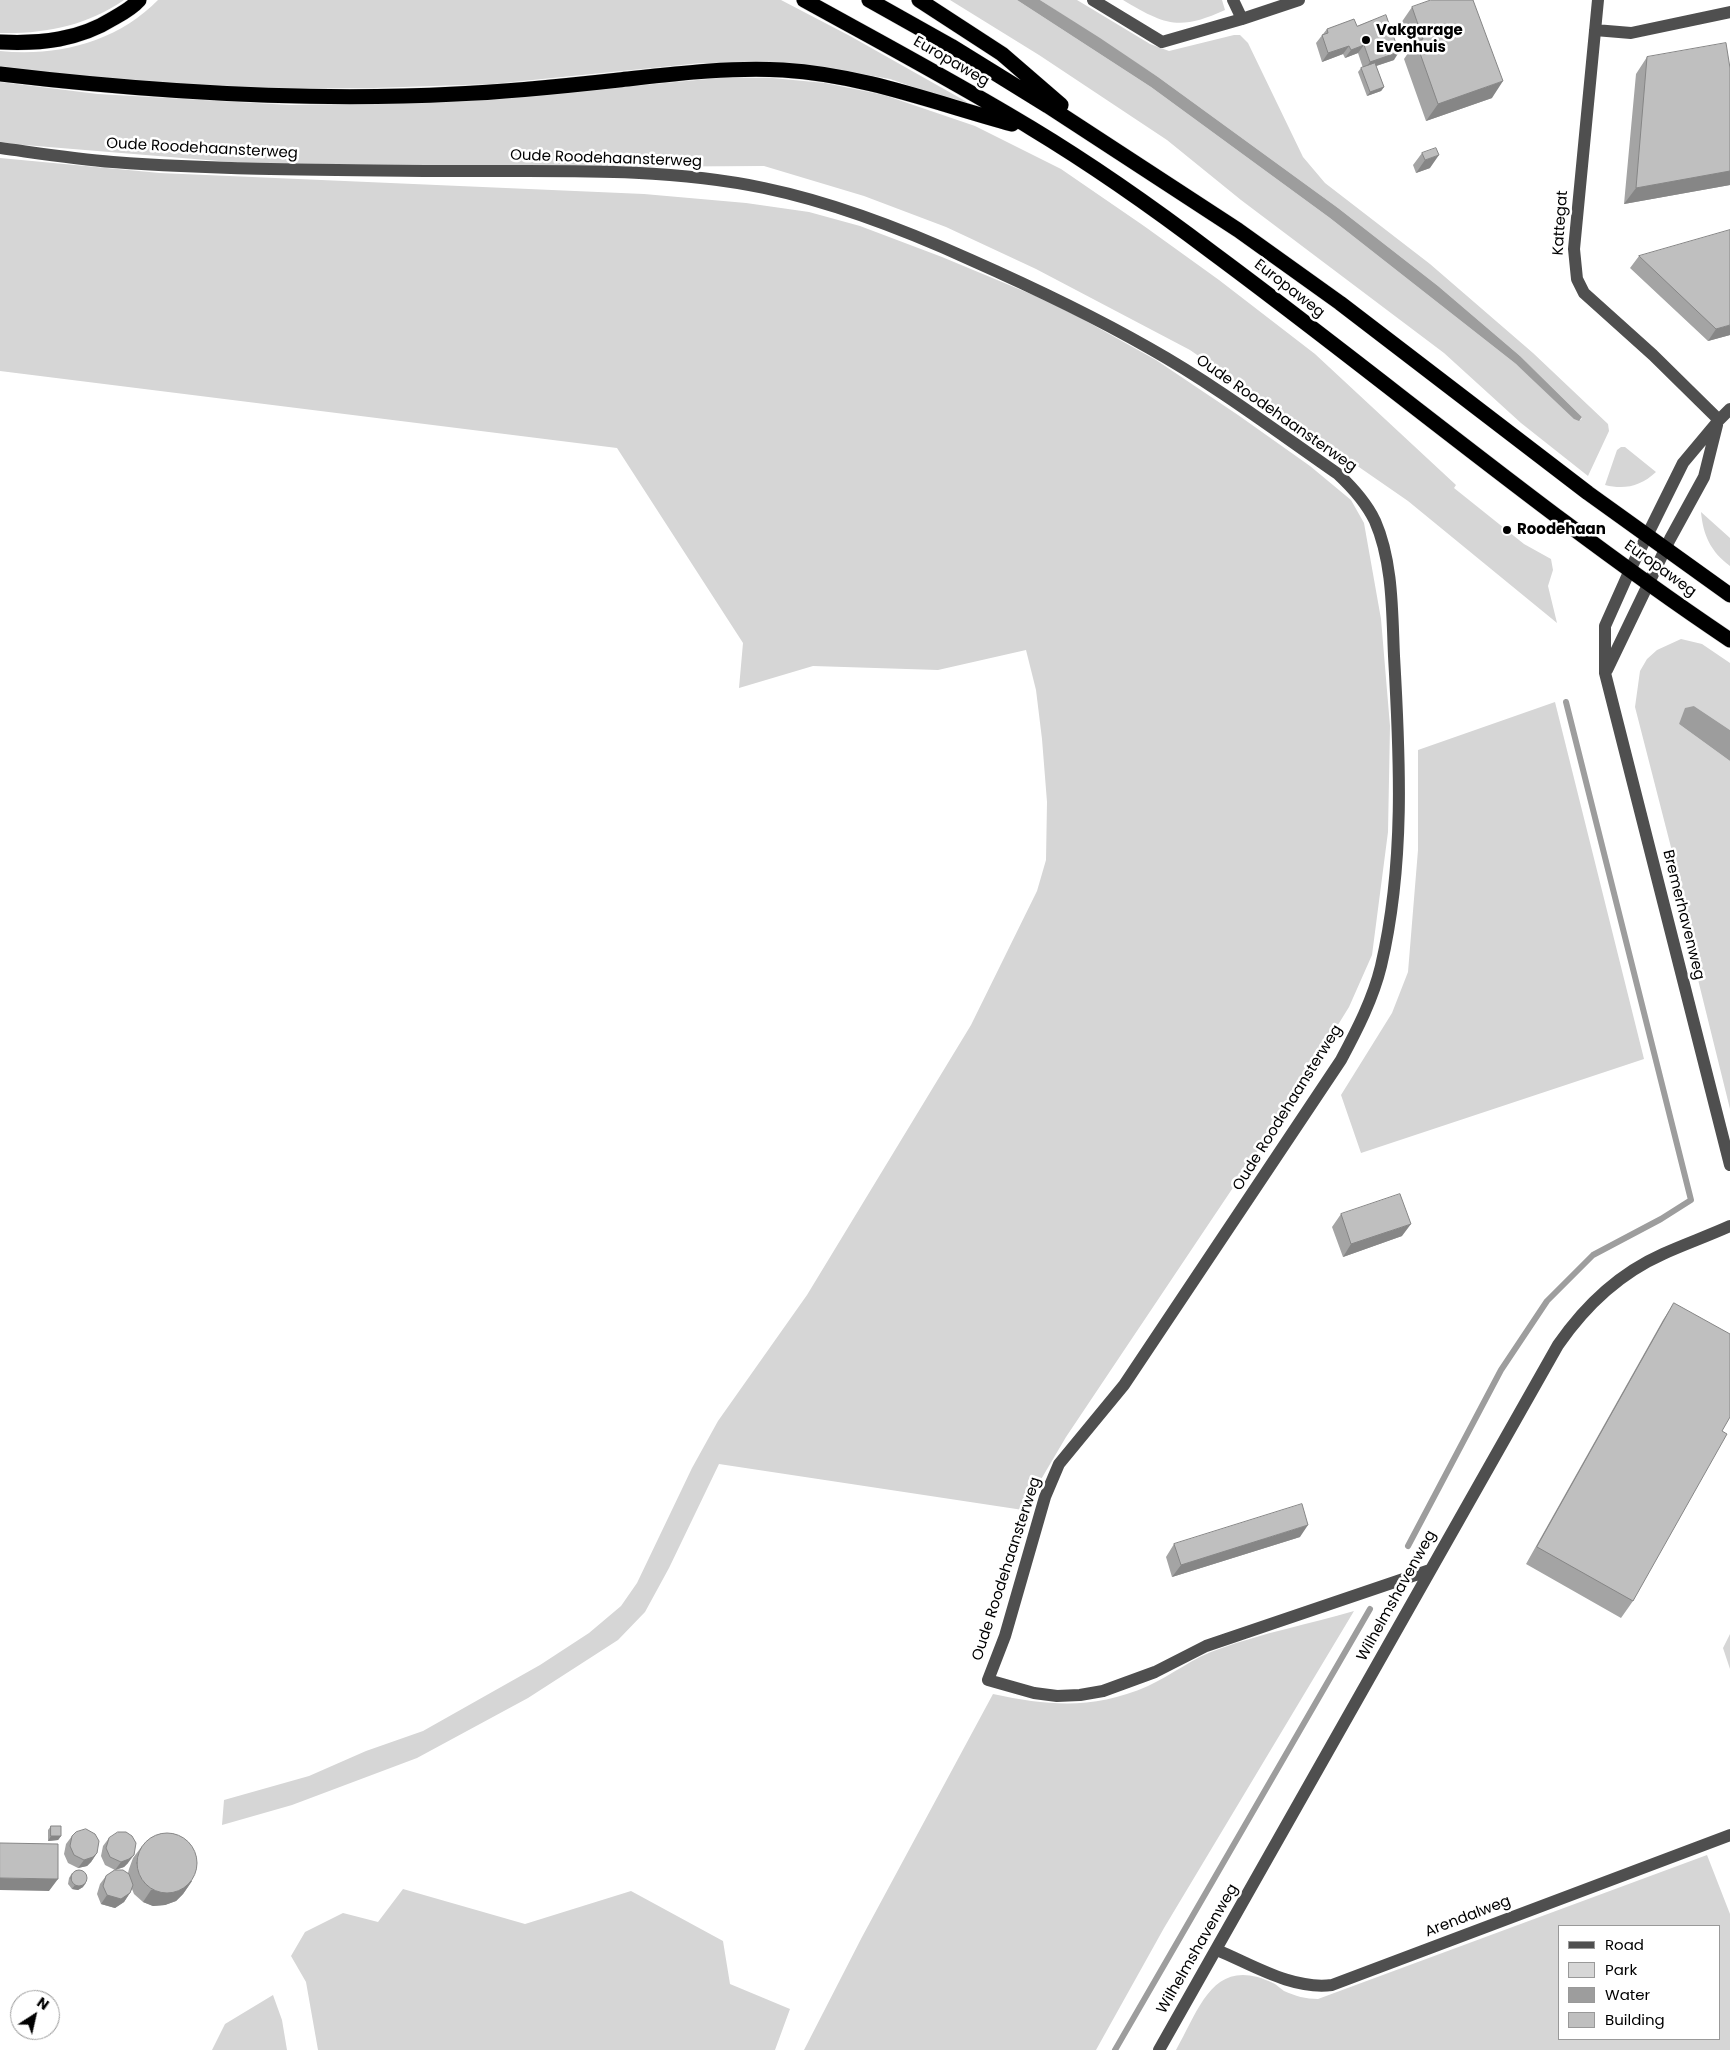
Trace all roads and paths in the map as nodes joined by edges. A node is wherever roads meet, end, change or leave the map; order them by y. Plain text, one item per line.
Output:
1 (139, 0) edge
2 (804, 0) edge
3 (869, 0) edge
4 (919, 0) edge
5 (1093, 0) edge
6 (1233, 0) edge
7 (1299, 0) edge
8 (1598, 0) edge
9 (1730, 12) edge
10 (1242, 19) junction
11 (1595, 30) junction
12 (0, 42) edge
13 (0, 74) edge
14 (1032, 129) junction
15 (1104, 142) junction
16 (0, 148) edge
17 (1730, 409) edge
18 (1719, 420) junction
19 (1647, 536) junction
20 (1665, 549) junction
21 (1630, 570) junction
22 (1650, 584) junction
23 (1730, 595) edge
24 (1730, 640) edge
25 (1605, 673) junction
26 (1730, 1165) edge
27 (1730, 1226) edge
28 (1430, 1570) junction
29 (1730, 1835) edge
30 (1217, 1950) junction
31 (1159, 2050) edge

1 - 12 highway
2 - 14 highway, Europaweg
3 - 15 highway, Europaweg
4 - 15 highway
5 - 10 street
6 - 10 street
7 - 10 street
8 - 11 street, Kattegat
9 - 11 street
11 - 18 street, Kattegat
13 - 14 highway
14 - 21 highway, Europaweg
15 - 19 highway, Europaweg
16 - 28 street, Oude Roodehaansterweg
17 - 18 street, Bremerhavenweg
18 - 19 street, Bremerhavenweg
18 - 20 street
19 - 20 highway, Europaweg
19 - 21 street, Bremerhavenweg
20 - 22 street
20 - 23 highway, Europaweg
21 - 22 highway, Europaweg
21 - 25 street, Bremerhavenweg
22 - 24 highway, Europaweg
22 - 25 street
25 - 26 street, Bremerhavenweg
27 - 28 street, Wilhelmshavenweg
28 - 30 street, Wilhelmshavenweg
29 - 30 street, Arendalweg
30 - 31 street, Wilhelmshavenweg

